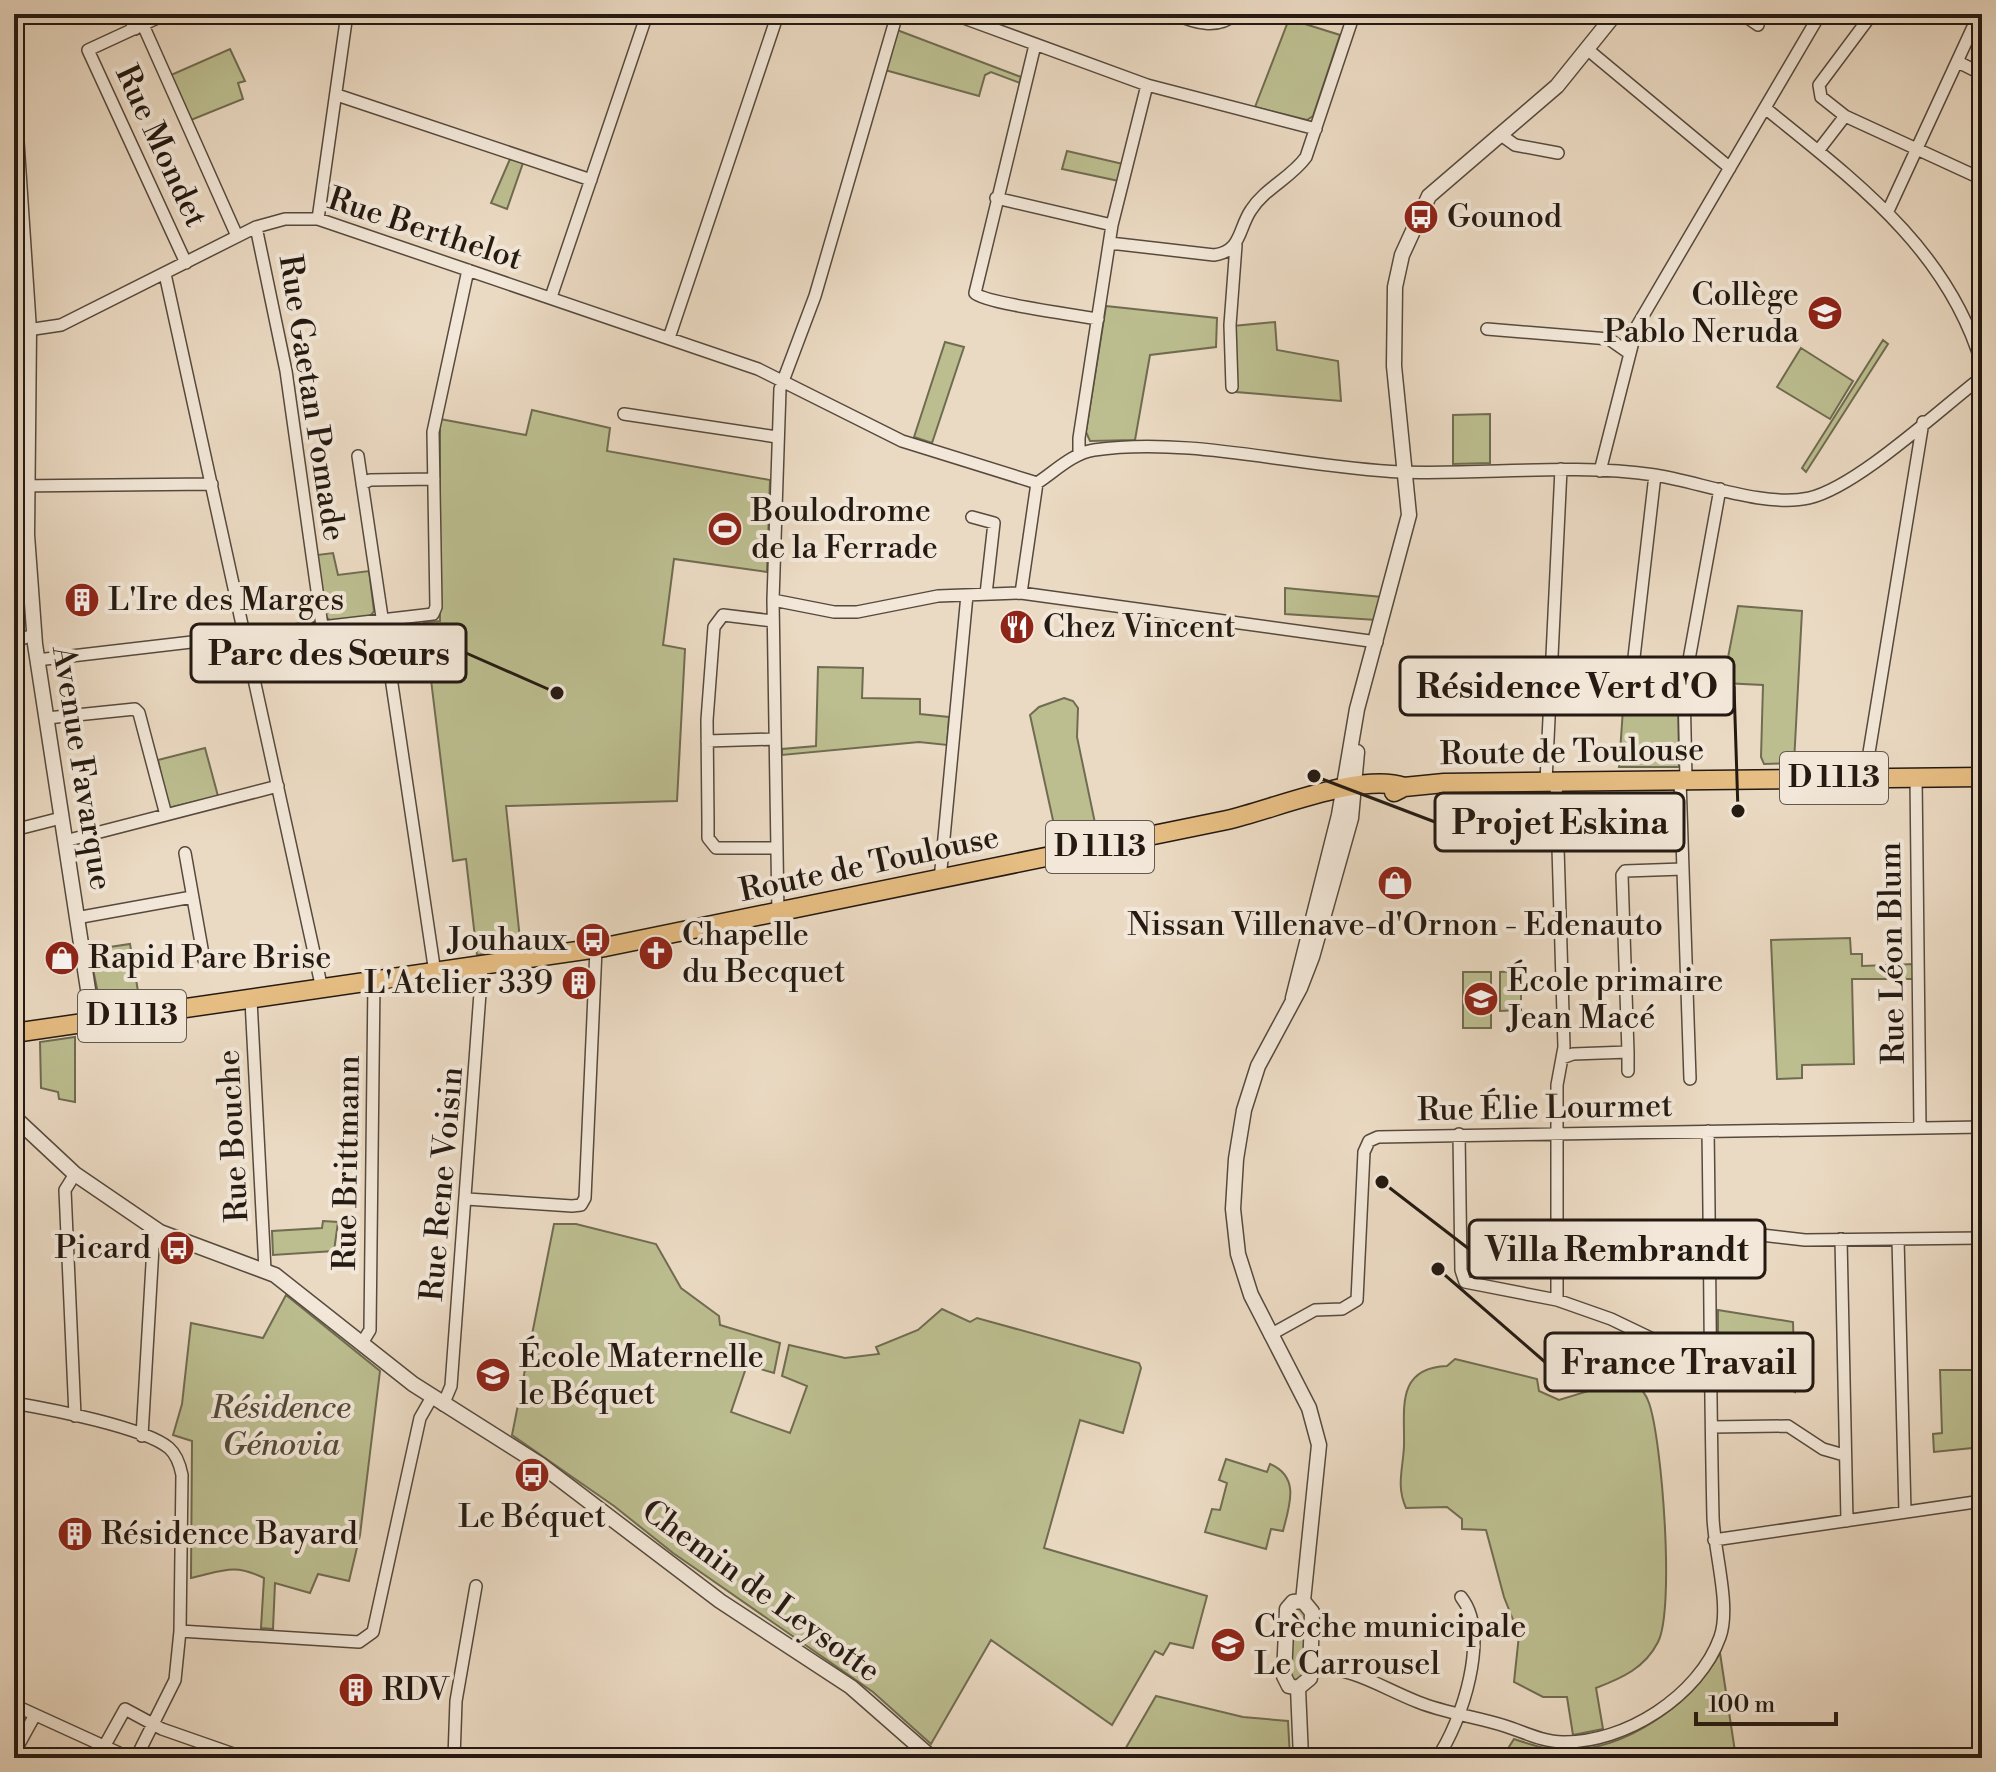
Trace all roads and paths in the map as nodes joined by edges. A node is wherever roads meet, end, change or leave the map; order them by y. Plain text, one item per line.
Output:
1 (127, 14) edge
2 (166, 14) edge
3 (347, 14) edge
4 (647, 14) edge
5 (778, 14) edge
6 (897, 14) edge
7 (953, 14) edge
8 (1175, 14) edge
9 (1236, 14) edge
10 (1354, 14) edge
11 (1615, 14) edge
12 (1742, 14) edge
13 (1820, 14) edge
14 (1872, 14) edge
15 (1979, 14) edge
16 (1758, 25) dead end
17 (139, 27) junction
18 (1976, 37) edge
19 (1035, 45) junction
20 (1587, 49) junction
21 (1958, 62) junction
22 (1982, 74) edge
23 (1147, 85) junction
24 (337, 95) junction
25 (14, 104) edge
26 (1765, 108) junction
27 (1845, 116) junction
28 (1316, 129) junction
29 (1501, 135) junction
30 (1918, 150) junction
31 (1818, 151) junction
32 (1558, 153) dead end
33 (1730, 168) junction
34 (1982, 179) edge
35 (591, 180) junction
36 (996, 198) junction
37 (1888, 211) junction
38 (318, 219) junction
39 (1112, 225) junction
40 (256, 227) junction
41 (237, 236) junction
42 (1110, 243) junction
43 (1236, 245) junction
44 (186, 263) junction
45 (468, 270) junction
46 (165, 274) junction
47 (551, 297) junction
48 (1098, 319) junction
49 (1977, 328) edge
50 (1487, 329) dead end
51 (22, 331) edge
52 (669, 338) junction
53 (1629, 353) junction
54 (1982, 365) edge
55 (1982, 377) edge
56 (782, 379) junction
57 (1232, 387) dead end
58 (624, 414) dead end
59 (1923, 422) junction
60 (777, 437) junction
61 (1079, 453) junction
62 (358, 456) dead end
63 (1561, 469) junction
64 (1600, 471) junction
65 (1407, 472) junction
66 (1655, 475) junction
67 (434, 479) junction
68 (1037, 483) junction
69 (212, 484) junction
70 (362, 484) junction
71 (20, 485) edge
72 (1720, 489) junction
73 (972, 517) dead end
74 (1021, 593) junction
75 (986, 594) junction
76 (967, 595) junction
77 (773, 600) junction
78 (383, 620) junction
79 (773, 621) junction
80 (322, 626) junction
81 (34, 635) junction
82 (247, 636) junction
83 (14, 641) edge
84 (1377, 642) junction
85 (37, 660) junction
86 (1684, 687) junction
87 (47, 718) junction
88 (775, 739) junction
89 (707, 741) junction
90 (1865, 777) junction
91 (1916, 777) junction
92 (1982, 777) edge
93 (1683, 780) junction
94 (1551, 781) junction
95 (278, 786) junction
96 (1348, 795) junction
97 (166, 815) junction
98 (61, 818) junction
99 (14, 830) edge
100 (65, 841) junction
101 (776, 848) junction
102 (185, 853) dead end
103 (1683, 869) junction
104 (940, 880) junction
105 (192, 897) junction
106 (778, 914) junction
107 (76, 918) junction
108 (596, 949) junction
109 (204, 960) dead end
110 (482, 966) junction
111 (435, 973) junction
112 (374, 981) junction
113 (322, 989) junction
114 (251, 1000) junction
115 (93, 1022) junction
116 (14, 1033) edge
117 (1628, 1052) junction
118 (1562, 1058) junction
119 (1628, 1071) dead end
120 (1690, 1079) dead end
121 (14, 1117) edge
122 (1982, 1127) edge
123 (1920, 1128) junction
124 (1708, 1131) junction
125 (1557, 1133) junction
126 (1459, 1134) junction
127 (75, 1174) junction
128 (467, 1199) junction
129 (1709, 1229) junction
130 (160, 1232) junction
131 (1982, 1238) edge
132 (1841, 1239) junction
133 (1898, 1239) junction
134 (265, 1270) junction
135 (1554, 1300) junction
136 (1270, 1335) junction
137 (362, 1343) junction
138 (1711, 1367) junction
139 (437, 1401) junction
140 (14, 1403) edge
141 (75, 1416) junction
142 (1712, 1427) junction
143 (142, 1436) junction
144 (1844, 1455) junction
145 (1982, 1501) edge
146 (1905, 1512) junction
147 (1847, 1521) junction
148 (1714, 1540) junction
149 (476, 1586) dead end
150 (1461, 1597) dead end
151 (1303, 1601) junction
152 (180, 1631) junction
153 (1310, 1666) junction
154 (1298, 1688) junction
155 (14, 1705) edge
156 (1457, 1712) junction
157 (35, 1715) junction
158 (155, 1722) junction
159 (105, 1745) junction
160 (14, 1753) edge
161 (133, 1758) edge
162 (245, 1758) edge
163 (454, 1758) edge
164 (932, 1758) edge
165 (1301, 1758) edge
166 (1437, 1758) edge

1 - 17 street
2 - 17 street
3 - 24 street
4 - 35 street
5 - 52 street
6 - 56 street
7 - 19 street
8 - 9 street
10 - 28 street
11 - 20 street
12 - 16 street
13 - 26 street
14 - 27 street
15 - 18 street
17 - 41 street
17 - 44 street, Rue Mondet
18 - 21 street
19 - 23 street
19 - 36 street
20 - 29 street
20 - 33 street
21 - 22 street
21 - 30 street
23 - 28 street
23 - 39 street
24 - 35 street
24 - 38 street
25 - 51 street, Avenue Favarque
26 - 31 street
26 - 33 street
27 - 30 street
27 - 31 street
28 - 43 street
29 - 32 street
29 - 65 street
30 - 34 street
30 - 37 street
31 - 37 street
33 - 53 street
35 - 47 street
36 - 39 street
36 - 48 street
37 - 49 street
38 - 40 street, Rue Berthelot
38 - 45 street, Rue Berthelot
39 - 42 street
40 - 41 street, Rue Berthelot
40 - 80 street, Rue Gaetan Pomade
41 - 44 street, Rue Berthelot
42 - 43 street
42 - 48 street
43 - 57 street
44 - 46 street, Rue Berthelot
45 - 47 street, Rue Berthelot
45 - 67 street
46 - 51 street, Rue Berthelot
46 - 69 street
47 - 52 street, Rue Berthelot
48 - 61 street
49 - 54 street
50 - 53 street
51 - 71 street, Avenue Favarque
52 - 56 street, Rue Berthelot
53 - 64 street
55 - 59 street
56 - 60 street
56 - 68 street, Rue Berthelot
58 - 60 street
59 - 72 street
59 - 90 street
60 - 77 street
61 - 65 street
61 - 68 street
62 - 70 street
63 - 64 street
63 - 65 street
63 - 94 street
64 - 66 street
65 - 84 street
66 - 72 street
66 - 86 street
67 - 70 street
67 - 78 street
68 - 74 street
69 - 71 street
69 - 82 street
70 - 78 street
71 - 81 street, Avenue Favarque
72 - 86 street
73 - 75 street
74 - 75 street
74 - 84 street
75 - 76 street
76 - 77 street
76 - 104 street
77 - 79 street
78 - 80 street
78 - 111 street
79 - 88 street
79 - 89 street
80 - 82 street
81 - 83 street
81 - 85 street, Avenue Favarque
82 - 85 street
82 - 95 street
84 - 96 street
85 - 87 street, Avenue Favarque
86 - 93 street
87 - 97 street
87 - 98 street, Avenue Favarque
88 - 89 street
88 - 101 street
89 - 101 street
90 - 91 main road, Route de Toulouse / D 1113
90 - 93 main road, Route de Toulouse / D 1113
91 - 92 main road, Route de Toulouse / D 1113
91 - 123 street, Rue Léon Blum
93 - 94 main road, Route de Toulouse / D 1113
93 - 103 street
94 - 96 main road, Route de Toulouse / D 1113
94 - 118 street
95 - 97 street
95 - 113 street
96 - 104 main road, Route de Toulouse / D 1113
96 - 136 street
97 - 100 street
98 - 99 street
98 - 100 street, Avenue Favarque
100 - 107 street, Avenue Favarque
101 - 106 street
102 - 105 street
103 - 117 street
103 - 120 street
104 - 106 main road, Route de Toulouse / D 1113
105 - 107 street
105 - 109 street
106 - 108 main road, Route de Toulouse / D 1113
107 - 115 street, Avenue Favarque
108 - 110 main road, Route de Toulouse / D 1113
108 - 128 street
110 - 111 main road, Route de Toulouse / D 1113
110 - 128 street, Rue Rene Voisin
111 - 112 main road, Route de Toulouse / D 1113
112 - 113 main road, Route de Toulouse / D 1113
112 - 137 street, Rue Brittmann
113 - 114 main road, Route de Toulouse / D 1113
114 - 115 main road, Route de Toulouse / D 1113
114 - 134 street, Rue Bouche
115 - 116 main road, Route de Toulouse / D 1113
117 - 118 street
117 - 119 street
118 - 125 street
121 - 127 street, Chemin de Leysotte
122 - 123 street, Rue Élie Lourmet
123 - 124 street, Rue Élie Lourmet
124 - 125 street, Rue Élie Lourmet
124 - 129 street
125 - 126 street, Rue Élie Lourmet
125 - 135 street
126 - 135 street
126 - 136 street, Rue Élie Lourmet
127 - 130 street, Chemin de Leysotte
127 - 141 street
128 - 139 street, Rue Rene Voisin
129 - 132 street
129 - 138 street
130 - 134 street, Chemin de Leysotte
130 - 143 street
131 - 133 street
132 - 133 street
132 - 144 street
133 - 146 street
134 - 137 street, Chemin de Leysotte
135 - 138 street
136 - 151 street
137 - 139 street, Chemin de Leysotte
138 - 142 street
139 - 152 street, Rue Rene Voisin
139 - 164 street, Chemin de Leysotte
140 - 141 street
141 - 143 street
142 - 144 street
142 - 148 street
143 - 152 street
144 - 147 street
145 - 146 street
146 - 147 street
147 - 148 street
148 - 156 street
149 - 163 street
150 - 156 street
151 - 153 street
151 - 154 street
152 - 158 street
153 - 154 street
153 - 156 street
154 - 165 street
155 - 157 street
156 - 166 street
157 - 159 street
157 - 160 street
158 - 159 street
158 - 161 street
158 - 162 street
159 - 161 street

